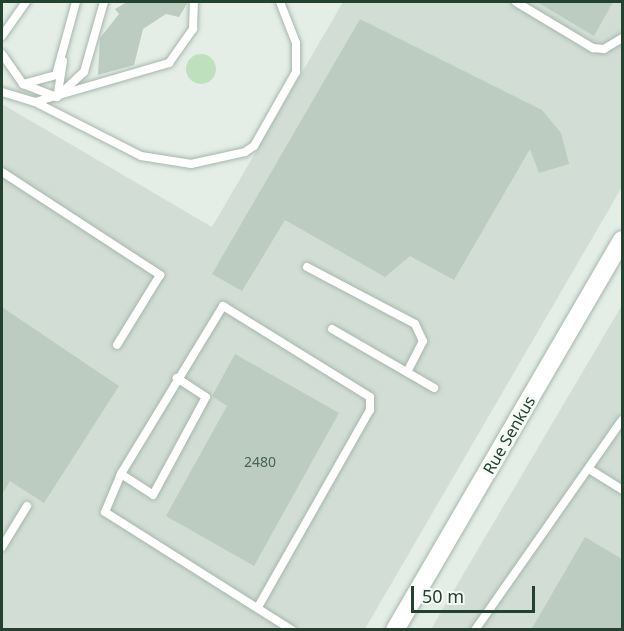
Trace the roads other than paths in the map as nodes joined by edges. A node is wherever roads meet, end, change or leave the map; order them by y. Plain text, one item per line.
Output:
1 (26, 2) edge
2 (76, 2) edge
3 (104, 2) edge
4 (194, 2) edge
5 (280, 2) edge
6 (516, 2) edge
7 (2, 36) edge
8 (621, 42) edge
9 (2, 54) edge
10 (63, 61) junction
11 (23, 84) junction
12 (2, 92) edge
13 (57, 97) junction
14 (35, 102) junction
15 (2, 172) edge
16 (622, 240) edge
17 (307, 267) dead end
18 (332, 329) dead end
19 (117, 345) dead end
20 (407, 372) junction
21 (177, 378) junction
22 (434, 388) dead end
23 (622, 420) edge
24 (619, 433) edge
25 (589, 469) junction
26 (121, 474) junction
27 (622, 490) edge
28 (27, 506) dead end
29 (2, 547) edge
30 (258, 607) junction
31 (292, 630) edge
32 (395, 630) edge
33 (475, 630) edge

1 - 7 lane
2 - 10 lane
3 - 13 lane
4 - 13 lane
5 - 14 lane
6 - 8 lane
9 - 11 lane
10 - 11 lane
10 - 13 lane
11 - 13 lane
12 - 14 lane
13 - 14 lane
15 - 19 lane
16 - 32 street, Rue Senkus
17 - 20 lane
18 - 20 lane
20 - 22 lane
21 - 26 lane
21 - 26 lane
21 - 30 lane
23 - 24 lane
24 - 25 lane
25 - 27 lane
25 - 33 lane
26 - 30 lane
28 - 29 lane
30 - 31 lane

